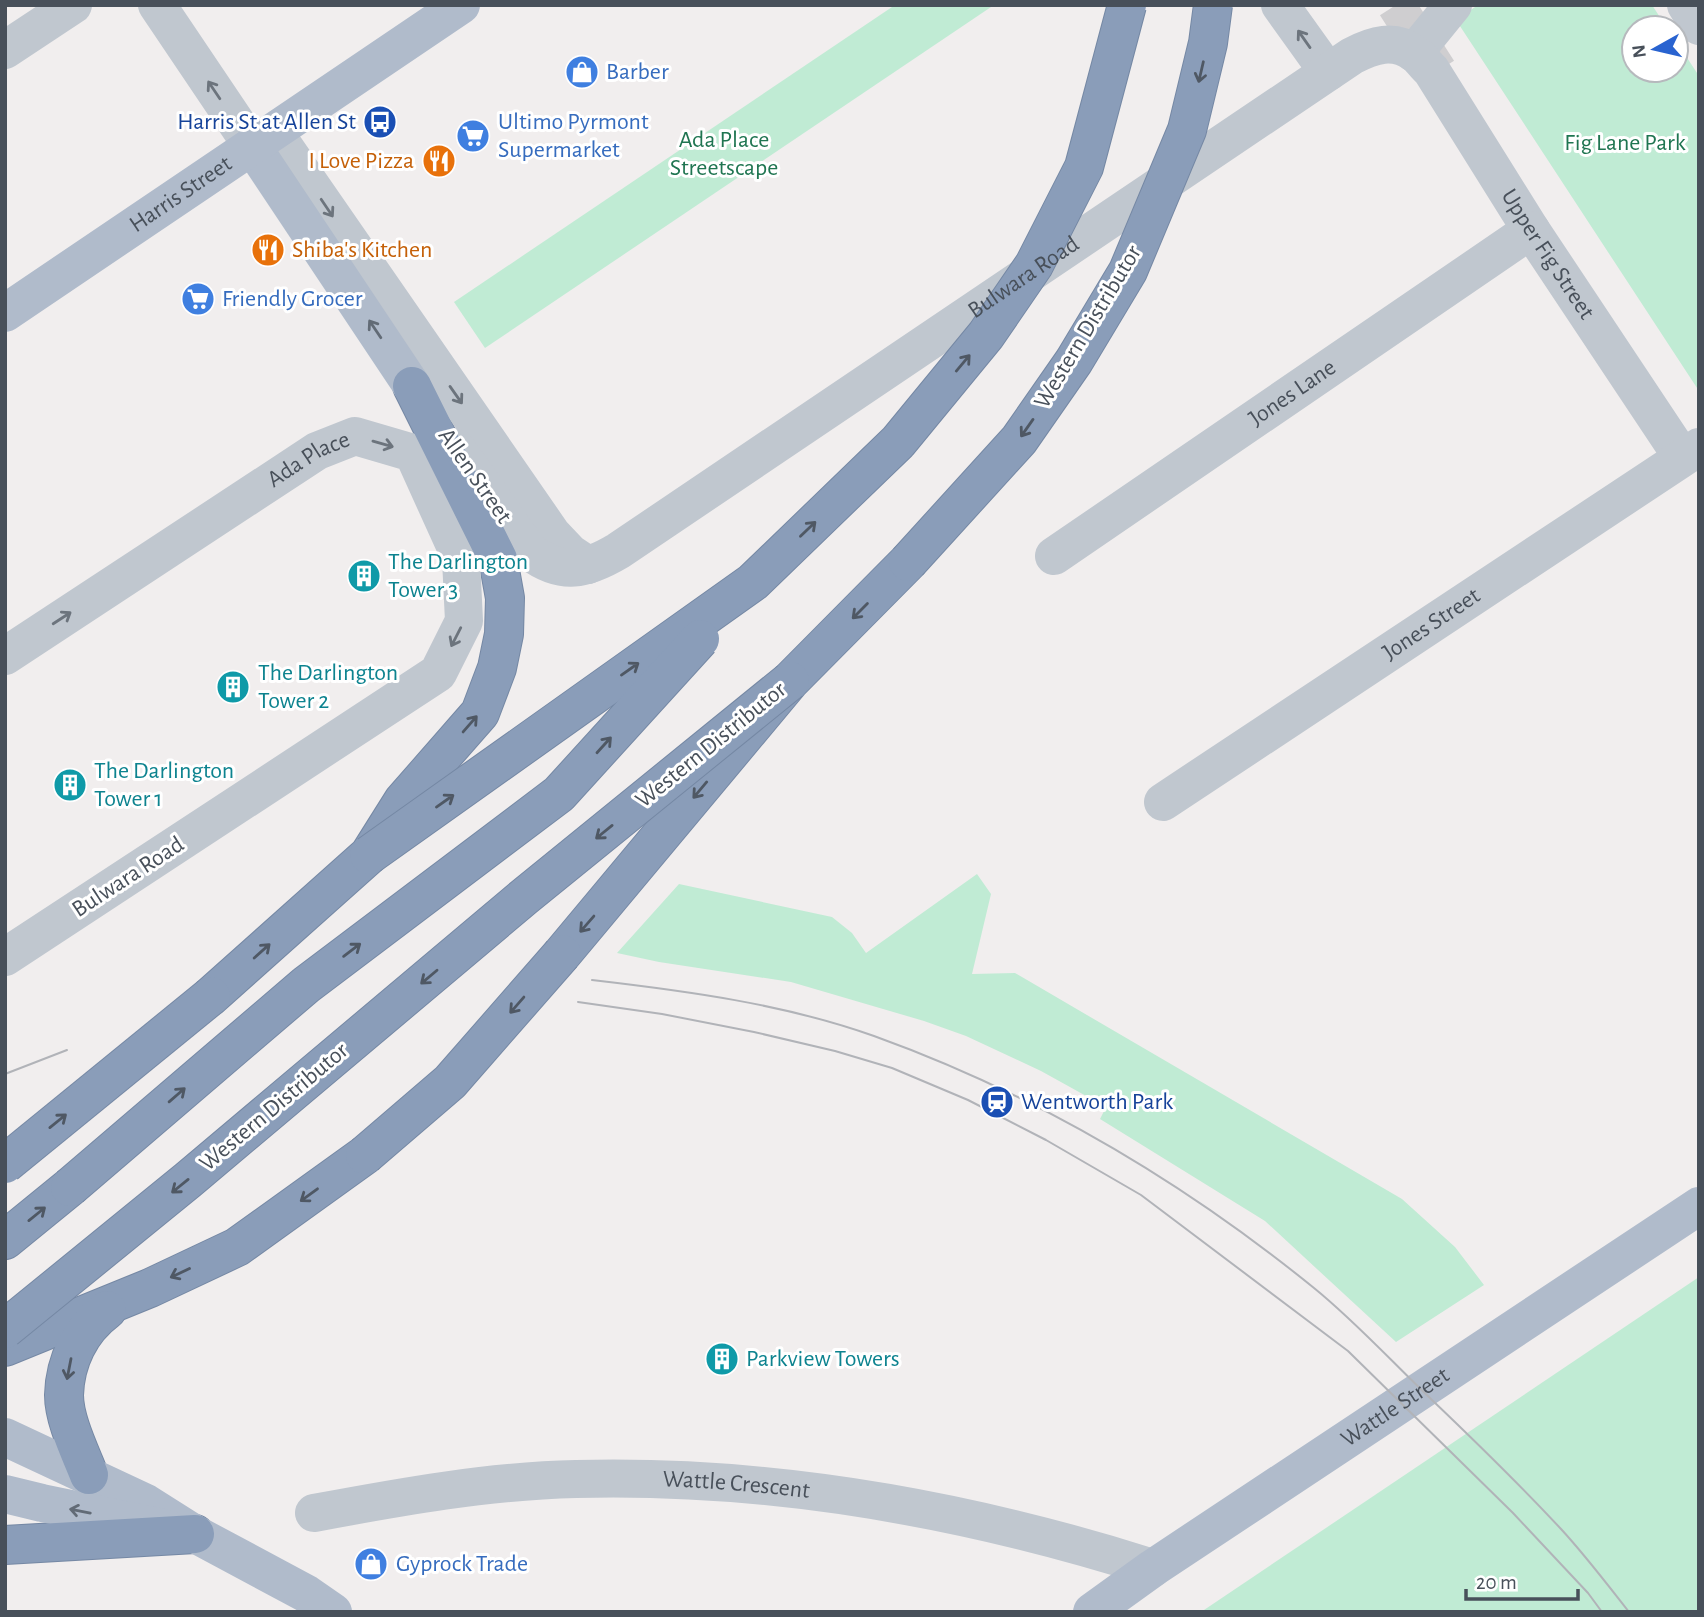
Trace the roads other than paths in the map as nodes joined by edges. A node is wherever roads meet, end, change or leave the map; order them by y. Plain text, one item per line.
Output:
1 (74, 5) edge
2 (157, 5) edge
3 (461, 5) edge
4 (1127, 5) edge
5 (1213, 5) edge
6 (1280, 5) edge
7 (1453, 5) edge
8 (1686, 5) edge
9 (1699, 26) edge
10 (5, 50) edge
11 (1414, 53) junction
12 (1328, 72) junction
13 (263, 139) junction
14 (1531, 230) junction
15 (5, 313) edge
16 (412, 386) junction
17 (1690, 452) edge
18 (1054, 556) dead end
19 (588, 565) junction
20 (753, 582) junction
21 (5, 656) edge
22 (790, 681) junction
23 (391, 705) joint
24 (1163, 802) dead end
25 (369, 855) junction
26 (5, 957) edge
27 (5, 1164) edge
28 (1699, 1206) edge
29 (5, 1240) edge
30 (123, 1299) junction
31 (5, 1329) edge
32 (5, 1347) edge
33 (5, 1437) edge
34 (89, 1475) junction
35 (5, 1493) edge
36 (314, 1513) dead end
37 (195, 1534) junction
38 (5, 1545) edge
39 (1153, 1568) junction
40 (333, 1612) edge
41 (1092, 1612) edge

1 - 10 street
13 -> 2 street, Allen Street
3 - 13 main road, Harris Street
20 -> 4 highway, bridge
5 -> 22 highway, Western Distributor, bridge
12 -> 6 street
7 - 11 street
8 - 9 street
11 - 12 street, Bulwara Road
11 - 14 street, Upper Fig Street
12 - 19 street, Bulwara Road
13 - 15 main road, Harris Street
16 -> 13 main road, Allen Street
13 -> 19 street, Allen Street
14 - 17 street, Upper Fig Street
14 - 18 street, Jones Lane
16 - 19 street, Allen Street
25 -> 16 highway
17 - 24 street, Jones Street
25 -> 20 highway, bridge
29 -> 20 highway, bridge
21 -> 23 street, Ada Place
22 -> 30 highway, bridge
22 -> 31 highway, Western Distributor, bridge
23 - 26 street, Bulwara Road
27 -> 25 highway, bridge
28 - 39 main road, Wattle Street
30 - 32 highway
30 -> 34 highway
33 - 34 main road
34 - 37 main road
37 -> 35 main road
36 - 39 street, Wattle Crescent
37 - 38 highway
37 - 40 main road
39 - 41 main road, Wattle Street

